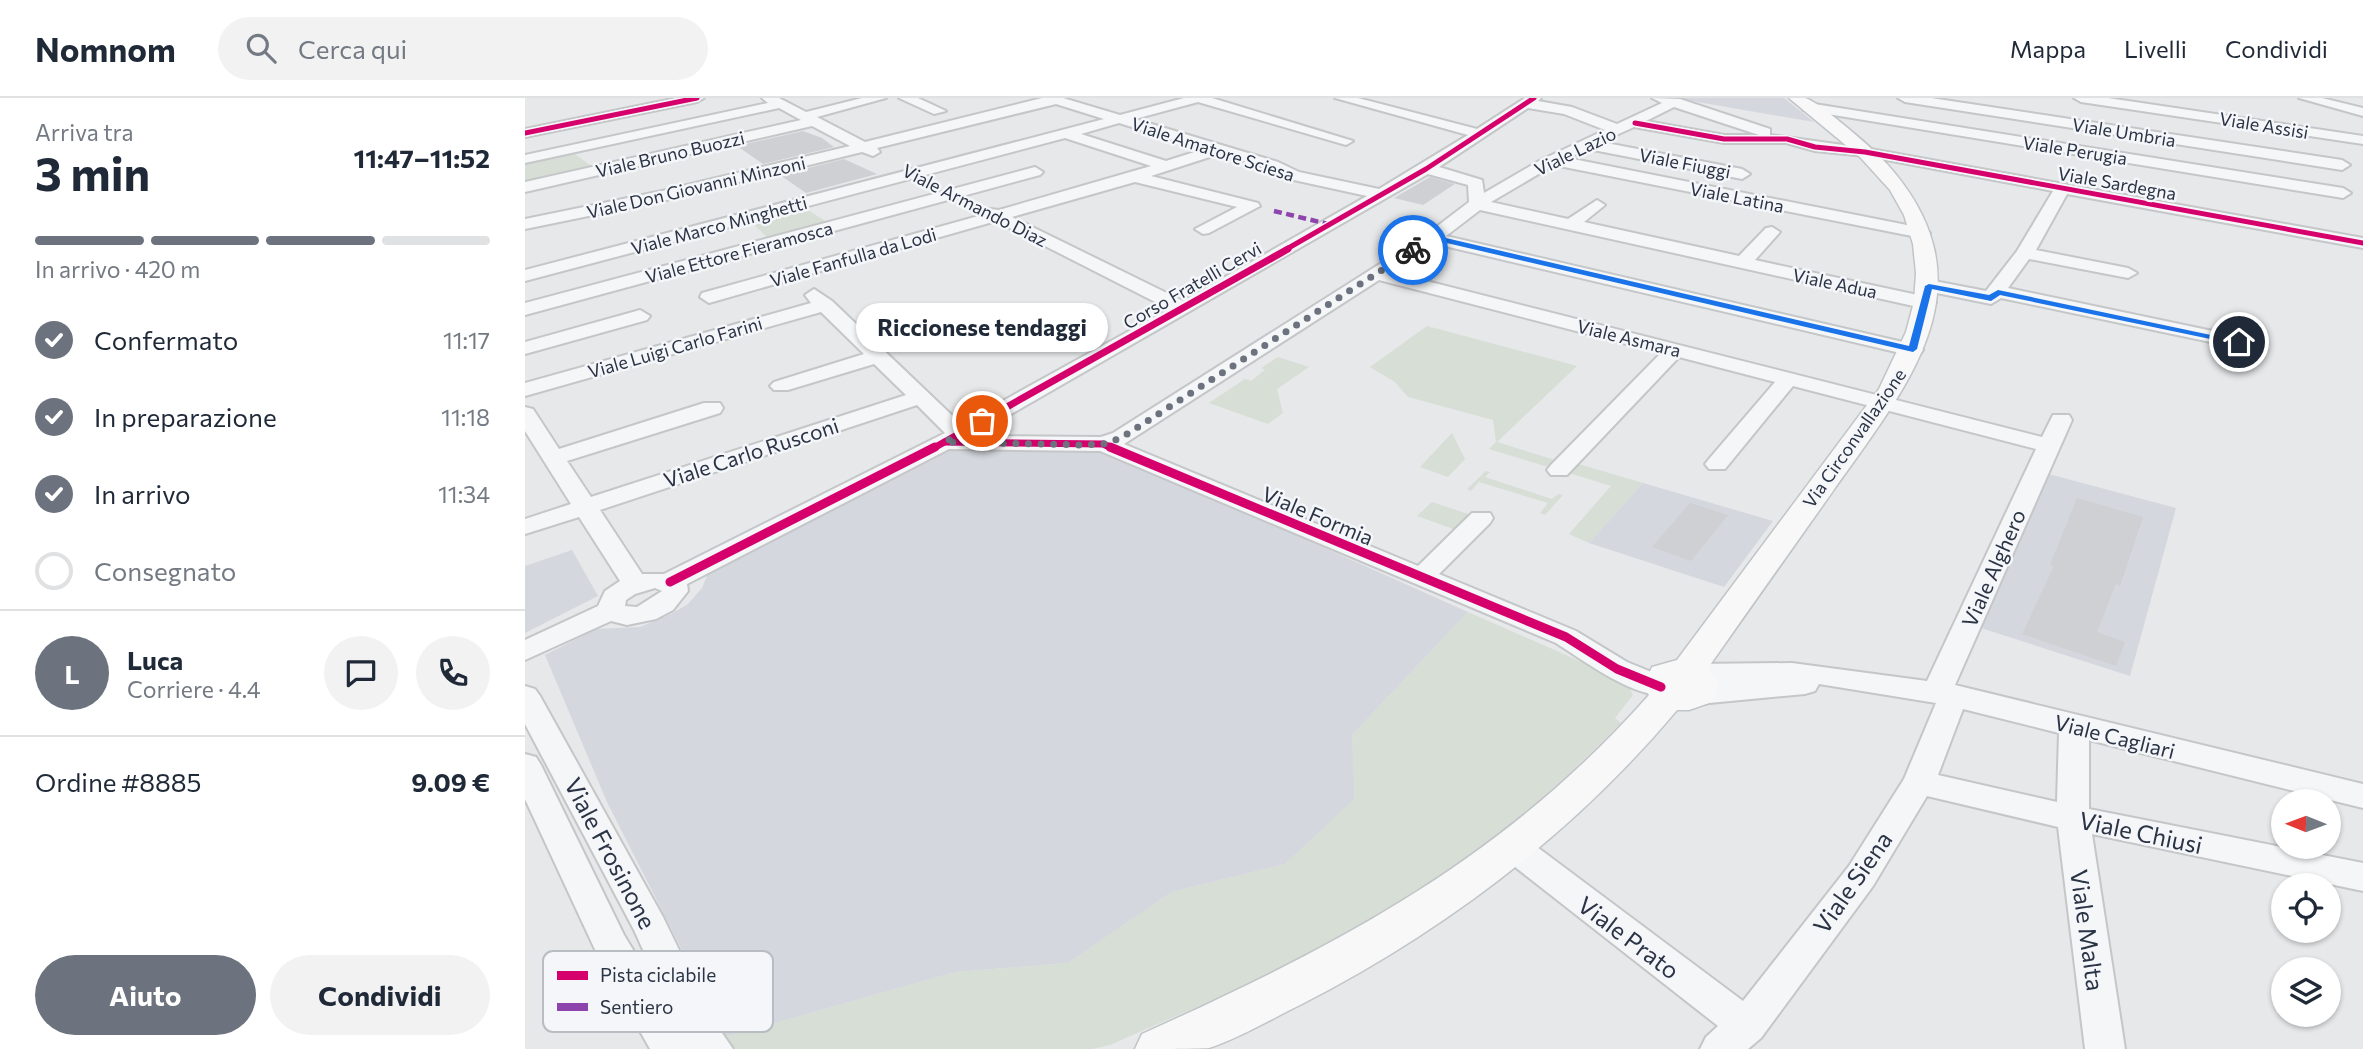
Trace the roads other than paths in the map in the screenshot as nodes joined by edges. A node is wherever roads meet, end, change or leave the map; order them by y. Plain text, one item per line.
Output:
1 (697, 98) edge
2 (879, 98) edge
3 (906, 98) edge
4 (1198, 98) edge
5 (1342, 98) edge
6 (1659, 98) edge
7 (1905, 98) edge
8 (2081, 98) edge
9 (2306, 98) edge
10 (1053, 99) edge
11 (775, 101) edge
12 (1531, 101) edge
13 (1675, 102) junction
14 (1802, 102) edge
15 (939, 111) dead end
16 (2363, 112) edge
17 (2310, 115) dead end
18 (809, 119) junction
19 (1119, 119) junction
20 (2363, 122) edge
21 (1635, 123) junction
22 (1619, 129) junction
23 (525, 133) edge
24 (1065, 133) junction
25 (1480, 134) junction
26 (1787, 139) junction
27 (2363, 140) edge
28 (1346, 141) dead end
29 (1586, 144) junction
30 (866, 149) junction
31 (1219, 149) junction
32 (525, 159) edge
33 (1553, 160) junction
34 (1874, 161) junction
35 (1919, 164) junction
36 (2342, 165) dead end
37 (1165, 166) junction
38 (1426, 169) junction
39 (1035, 172) dead end
40 (913, 173) junction
41 (1742, 174) dead end
42 (1134, 177) junction
43 (525, 187) edge
44 (2062, 189) junction
45 (953, 193) junction
46 (2343, 193) dead end
47 (1379, 194) junction
48 (1477, 204) junction
49 (1597, 205) dead end
50 (996, 216) junction
51 (737, 221) junction
52 (525, 224) edge
53 (1570, 225) junction
54 (1203, 229) dead end
55 (1772, 232) dead end
56 (1921, 233) junction
57 (1433, 238) junction
58 (2363, 243) edge
59 (764, 246) junction
60 (2025, 253) junction
61 (1743, 262) junction
62 (2128, 273) dead end
63 (793, 274) junction
64 (1376, 274) junction
65 (525, 275) edge
66 (1998, 292) junction
67 (1928, 295) junction
68 (709, 297) dead end
69 (825, 305) junction
70 (525, 309) edge
71 (1183, 309) junction
72 (640, 316) dead end
73 (2239, 342) dead end
74 (525, 348) edge
75 (1913, 349) junction
76 (1675, 350) junction
77 (877, 356) junction
78 (1789, 378) junction
79 (782, 386) dead end
80 (525, 390) edge
81 (920, 397) junction
82 (1882, 402) junction
83 (712, 408) dead end
84 (525, 414) edge
85 (2061, 420) dead end
86 (952, 438) junction
87 (1103, 444) junction
88 (2049, 445) junction
89 (541, 451) edge
90 (1717, 464) dead end
91 (1559, 470) dead end
92 (583, 507) junction
93 (1481, 518) dead end
94 (525, 527) edge
95 (1422, 577) junction
96 (670, 582) junction
97 (635, 584) junction
98 (611, 610) junction
99 (525, 651) edge
100 (1596, 653) joint
101 (1865, 678) joint
102 (1679, 682) junction
103 (1945, 693) junction
104 (525, 696) edge
105 (2074, 726) junction
106 (525, 765) edge
107 (1919, 782) junction
108 (2363, 796) edge
109 (2073, 818) junction
110 (1513, 847) junction
111 (2363, 877) edge
112 (614, 951) edge
113 (661, 951) edge
114 (661, 1032) edge
115 (699, 1032) edge
116 (1733, 1038) edge
117 (671, 1049) edge
118 (713, 1049) edge
119 (1159, 1049) edge
120 (2105, 1049) edge

1 - 23 street
2 - 18 street, Viale Bruno Buozzi
3 - 15 street
4 - 19 street
4 - 28 street
5 - 25 street
6 - 13 street
7 - 36 street, Viale Umbria
8 - 27 street, Viale Assisi
9 - 16 street
10 - 19 street, Viale Amatore Sciesa
10 - 30 street
11 - 18 street, Viale Armando Diaz
11 - 32 street
12 - 22 street
12 - 25 street, Corso Fratelli Cervi
13 - 21 street, Viale Lazio
13 - 26 street
14 - 34 main road, Via Circonvallazione
14 - 46 street, Viale Perugia
17 - 20 street
18 - 30 street, Viale Armando Diaz
18 - 43 street, Viale Bruno Buozzi
19 - 24 street
19 - 31 street, Viale Amatore Sciesa
21 - 22 street, Viale Lazio
21 - 26 street
22 - 29 street, Viale Lazio
24 - 37 street
24 - 40 street
25 - 38 street, Corso Fratelli Cervi
26 - 34 street
29 - 33 street, Viale Lazio
29 - 41 street, Viale Fiuggi
30 - 40 street, Viale Armando Diaz
30 - 52 street, Viale Don Giovanni Minzoni
31 - 37 street, Viale Fanfulla da Lodi
31 - 47 street, Viale Amatore Sciesa
33 - 48 street, Viale Lazio
33 - 56 street, Viale Latina
34 - 35 street, Viale Sardegna
34 - 35 street, Viale Sardegna
34 - 56 main road, Via Circonvallazione
35 - 44 street, Viale Sardegna
37 - 42 street, Viale Fanfulla da Lodi
38 - 47 street, Corso Fratelli Cervi
38 - 48 street
39 - 45 street, Viale Ettore Fieramosca
40 - 45 street, Viale Armando Diaz
40 - 51 street, Viale Marco Minghetti
42 - 50 street, Viale Fanfulla da Lodi
42 - 54 street
44 - 58 street, Viale Sardegna
44 - 60 street
45 - 50 street, Viale Armando Diaz
45 - 59 street, Viale Ettore Fieramosca
47 - 71 street, Corso Fratelli Cervi
48 - 53 street, Viale Adua
48 - 57 street, Viale Lazio
49 - 53 street
50 - 63 street, Viale Fanfulla da Lodi
50 - 71 street, Viale Armando Diaz
51 - 59 street
51 - 65 street, Viale Marco Minghetti
53 - 61 street, Viale Adua
55 - 61 street
56 - 67 main road, Via Circonvallazione
57 - 64 street, Viale Lazio
57 - 75 street
59 - 63 street
59 - 70 street, Viale Ettore Fieramosca
60 - 62 street
60 - 66 street
61 - 67 street, Viale Adua
63 - 68 street, Viale Fanfulla da Lodi
63 - 69 street
64 - 76 street, Viale Asmara
64 - 87 street, Viale Lazio
66 - 67 street, Viale Adua
66 - 73 street
67 - 75 main road, Via Circonvallazione
69 - 77 street
69 - 80 street, Viale Luigi Carlo Farini
71 - 86 street, Corso Fratelli Cervi
72 - 74 street
75 - 82 main road, Via Circonvallazione
76 - 78 street, Viale Asmara
76 - 91 street
77 - 79 street
77 - 81 street
78 - 82 street, Viale Asmara
78 - 90 street
81 - 86 street
81 - 92 street, Viale Carlo Rusconi
82 - 88 street
82 - 102 main road, Via Circonvallazione
83 - 89 street
84 - 89 street
85 - 88 street, Viale Alghero
86 - 87 street, Viale Formia
86 - 96 street, Corso Fratelli Cervi
87 - 95 street, Viale Formia
88 - 103 street, Viale Alghero
89 - 92 street
92 - 94 street, Viale Carlo Rusconi
92 - 97 street
93 - 95 street
95 - 100 street, Viale Formia
96 - 97 street
96 - 98 street
97 - 98 street
98 - 99 street
100 - 102 street, Viale Formia
101 - 102 street, Viale Cagliari
101 - 103 street, Viale Cagliari
102 - 110 main road, Via Circonvallazione
103 - 105 street, Viale Cagliari
103 - 107 street, Viale Siena
104 - 113 street, Viale Frosinone
105 - 108 street, Viale Cagliari
105 - 109 street, Viale Malta
106 - 112 street, Viale Frosinone
107 - 109 street, Viale Chiusi
107 - 116 street, Viale Siena
109 - 111 street, Viale Chiusi
109 - 120 street, Viale Malta
110 - 116 street, Viale Prato
110 - 119 main road, Via Circonvallazione
114 - 117 street, Viale Frosinone
115 - 118 street, Viale Frosinone

